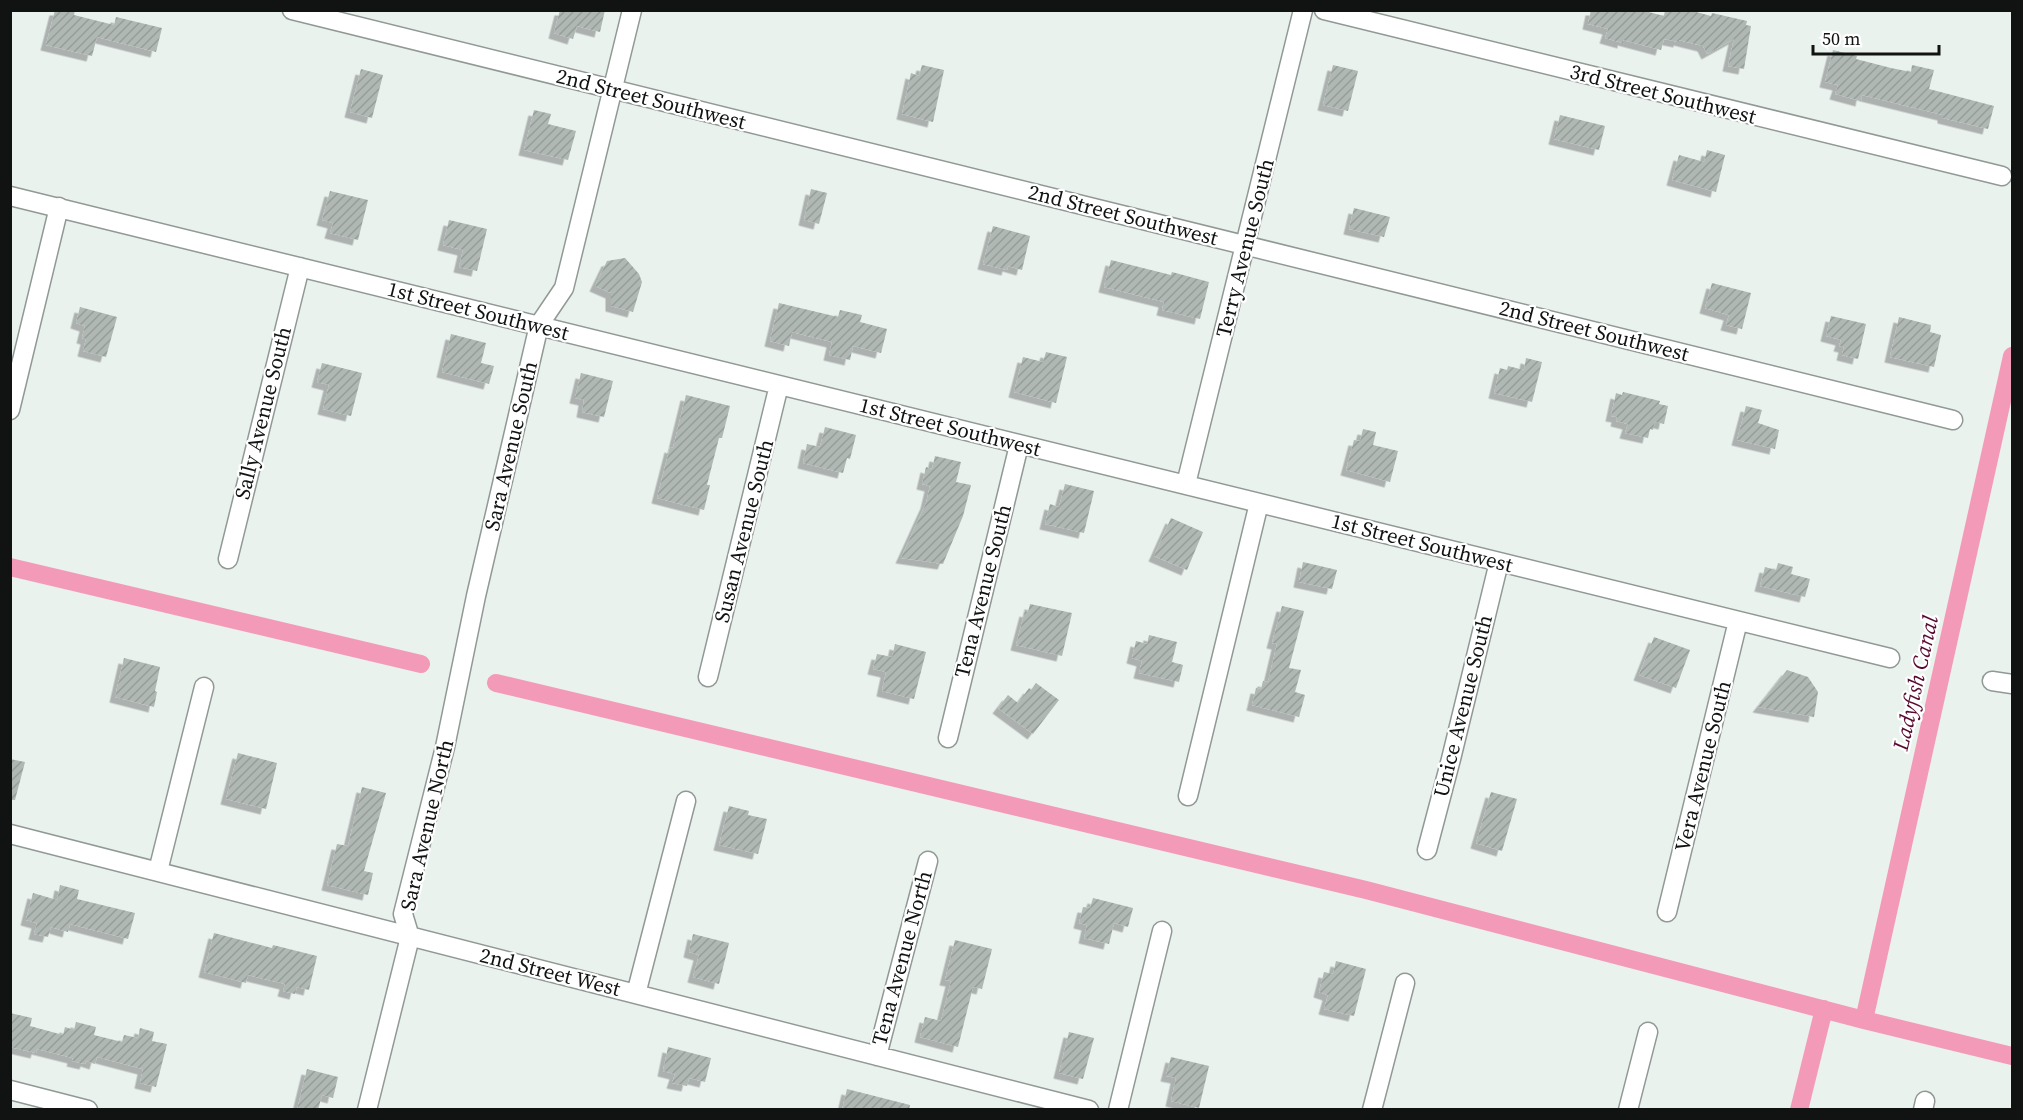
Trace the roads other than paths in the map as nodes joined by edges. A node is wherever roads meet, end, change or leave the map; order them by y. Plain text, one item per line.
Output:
1 (292, 10) edge
2 (632, 10) edge
3 (1303, 10) edge
4 (1324, 10) edge
5 (613, 90) junction
6 (2002, 176) dead end
7 (10, 196) edge
8 (59, 207) junction
9 (1245, 245) junction
10 (300, 267) junction
11 (539, 325) junction
12 (779, 385) junction
13 (10, 410) edge
14 (1953, 420) dead end
15 (1019, 445) junction
16 (1186, 484) junction
17 (1259, 503) junction
18 (228, 559) dead end
19 (1499, 562) junction
20 (1738, 621) junction
21 (1890, 658) dead end
22 (708, 677) dead end
23 (1992, 681) dead end
24 (2013, 684) edge
25 (204, 687) dead end
26 (453, 714) joint
27 (948, 738) dead end
28 (1188, 796) dead end
29 (686, 801) dead end
30 (10, 834) edge
31 (1427, 850) dead end
32 (928, 861) dead end
33 (158, 871) junction
34 (1667, 912) dead end
35 (1162, 931) dead end
36 (410, 937) junction
37 (1406, 983) dead end
38 (636, 994) junction
39 (1648, 1032) dead end
40 (877, 1056) junction
41 (10, 1090) edge
42 (1039, 1103) edge
43 (88, 1110) edge
44 (367, 1110) edge
45 (1089, 1110) edge
46 (1118, 1110) edge
47 (1372, 1110) edge
48 (1628, 1110) edge

1 - 5 street, 2nd Street Southwest
2 - 5 street, Sara Avenue South
3 - 9 street, Terry Avenue South
4 - 6 street, 3rd Street Southwest
5 - 9 street, 2nd Street Southwest
5 - 11 street, Sara Avenue South
7 - 8 street, 1st Street Southwest
8 - 10 street, 1st Street Southwest
8 - 13 street
9 - 14 street, 2nd Street Southwest
9 - 16 street, Terry Avenue South
10 - 11 street, 1st Street Southwest
10 - 18 street, Sally Avenue South
11 - 12 street, 1st Street Southwest
11 - 26 street, Sara Avenue South
12 - 15 street, 1st Street Southwest
12 - 22 street, Susan Avenue South
15 - 16 street, 1st Street Southwest
15 - 27 street, Tena Avenue South
16 - 17 street, 1st Street Southwest
17 - 19 street, 1st Street Southwest
17 - 28 street
19 - 20 street, 1st Street Southwest
19 - 31 street, Unice Avenue South
20 - 21 street, 1st Street Southwest
20 - 34 street, Vera Avenue South
23 - 24 street
25 - 33 street
26 - 36 street, Sara Avenue North
29 - 38 street
30 - 33 street, 2nd Street West
32 - 40 street, Tena Avenue North
33 - 36 street, 2nd Street West
35 - 46 street
36 - 38 street, 2nd Street West
36 - 44 street, Sara Avenue North
37 - 47 street
38 - 40 street, 2nd Street West
39 - 48 street
40 - 42 street, 2nd Street West
41 - 43 street
42 - 45 street, 2nd Street West

